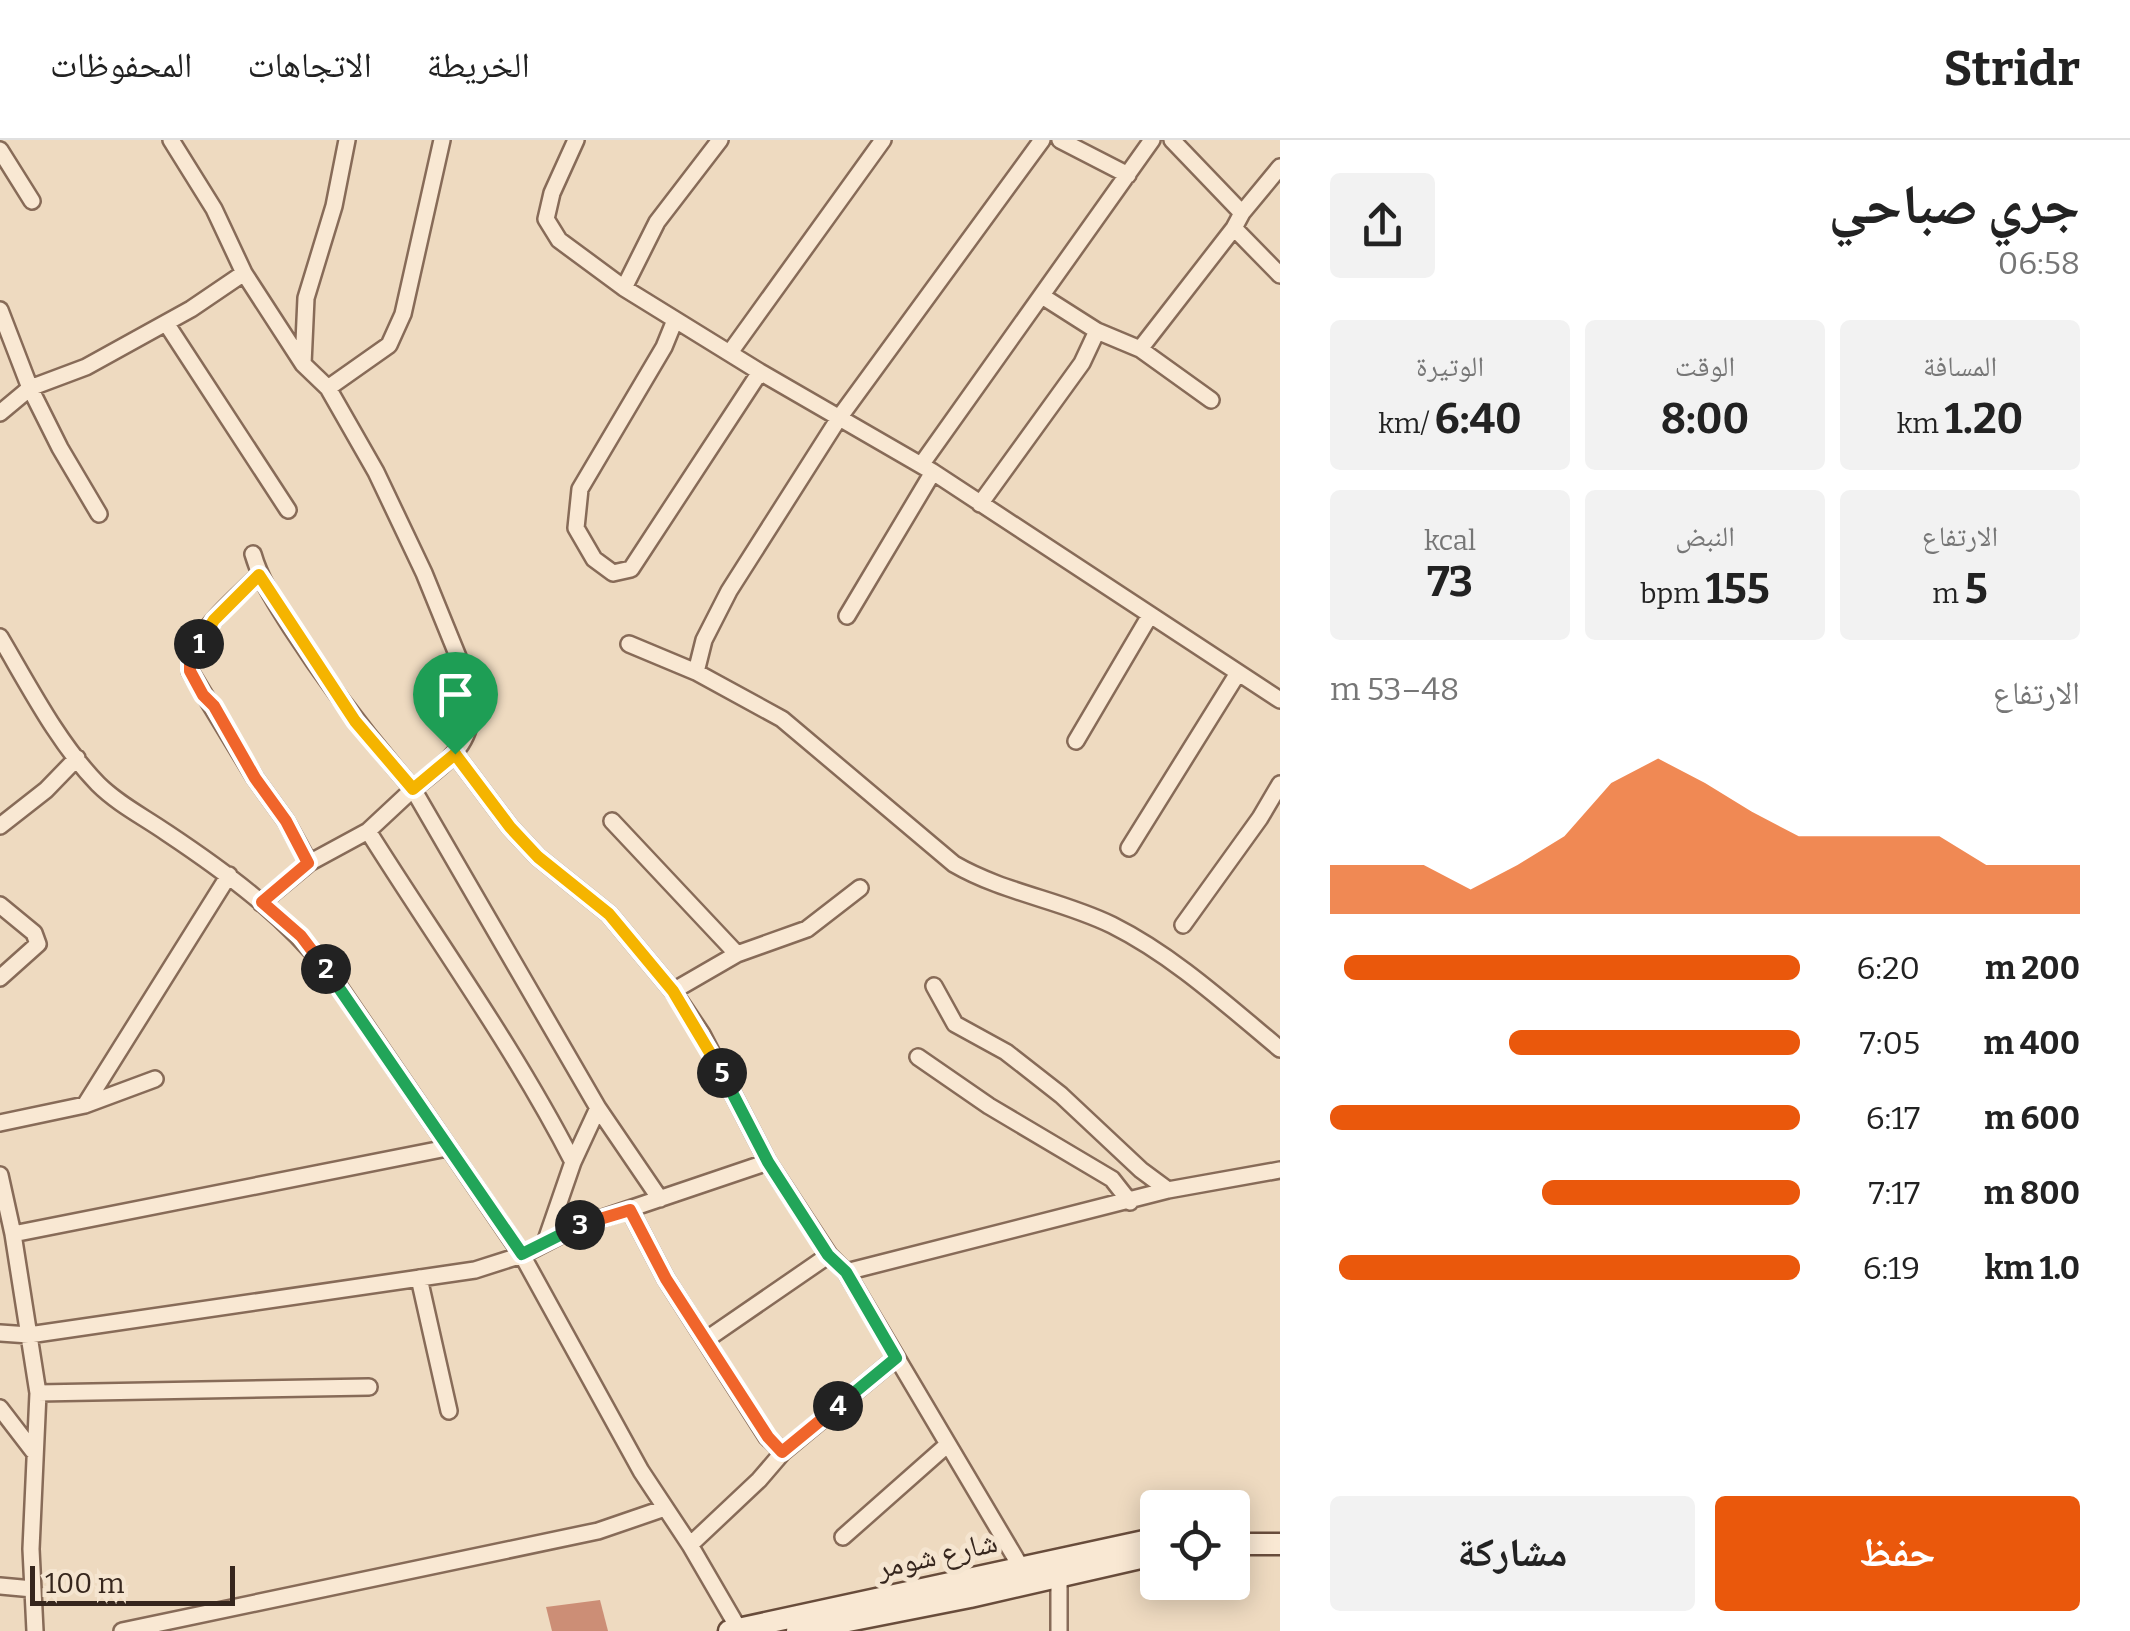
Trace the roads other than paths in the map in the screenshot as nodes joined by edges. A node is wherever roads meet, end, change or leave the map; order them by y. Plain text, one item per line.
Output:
1 (171, 140) edge
2 (347, 140) edge
3 (442, 140) edge
4 (576, 140) edge
5 (720, 140) edge
6 (883, 140) edge
7 (1042, 140) edge
8 (1060, 140) edge
9 (1152, 140) edge
10 (1172, 140) edge
11 (0, 150) edge
12 (1280, 167) edge
13 (1128, 174) junction
14 (32, 201) dead end
15 (1242, 213) junction
16 (1234, 228) junction
17 (244, 273) junction
18 (1280, 275) edge
19 (624, 288) junction
20 (1042, 296) junction
21 (0, 310) edge
22 (675, 320) junction
23 (166, 323) junction
24 (1097, 330) junction
25 (1140, 349) junction
26 (731, 351) junction
27 (303, 364) junction
28 (760, 372) junction
29 (30, 388) junction
30 (328, 388) junction
31 (1212, 400) dead end
32 (0, 413) edge
33 (839, 418) junction
34 (927, 468) junction
35 (980, 504) junction
36 (288, 510) dead end
37 (99, 514) dead end
38 (253, 554) dead end
39 (259, 575) junction
40 (847, 616) dead end
41 (1149, 617) junction
42 (0, 637) edge
43 (629, 644) dead end
44 (696, 672) junction
45 (1238, 673) junction
46 (1280, 700) edge
47 (1076, 741) dead end
48 (455, 754) junction
49 (77, 758) junction
50 (1280, 784) edge
51 (413, 789) junction
52 (612, 821) dead end
53 (0, 826) edge
54 (368, 831) junction
55 (1130, 848) dead end
56 (308, 863) junction
57 (229, 876) junction
58 (860, 888) dead end
59 (262, 902) junction
60 (0, 905) edge
61 (1183, 925) dead end
62 (737, 954) junction
63 (0, 978) edge
64 (934, 986) dead end
65 (673, 991) junction
66 (1280, 1049) edge
67 (918, 1057) dead end
68 (156, 1079) dead end
69 (85, 1105) junction
70 (598, 1108) junction
71 (0, 1123) edge
72 (447, 1148) junction
73 (573, 1162) junction
74 (768, 1162) junction
75 (1280, 1170) edge
76 (0, 1175) edge
77 (1168, 1190) junction
78 (660, 1199) junction
79 (1130, 1202) junction
80 (4, 1204) edge
81 (630, 1210) junction
82 (13, 1234) junction
83 (545, 1243) junction
84 (522, 1254) junction
85 (828, 1255) junction
86 (846, 1272) junction
87 (419, 1278) junction
88 (0, 1333) edge
89 (29, 1335) junction
90 (707, 1338) junction
91 (896, 1358) junction
92 (369, 1387) dead end
93 (38, 1393) junction
94 (0, 1408) edge
95 (449, 1411) dead end
96 (947, 1445) junction
97 (33, 1451) junction
98 (782, 1452) junction
99 (665, 1508) junction
100 (843, 1538) dead end
101 (1140, 1543) edge
102 (1250, 1544) edge
103 (1280, 1544) edge
104 (690, 1545) junction
105 (1140, 1558) edge
106 (1025, 1575) junction
107 (1059, 1577) junction
108 (0, 1586) edge
109 (34, 1589) junction
110 (736, 1630) edge
111 (35, 1631) edge
112 (122, 1631) edge
113 (796, 1631) edge
114 (1059, 1631) edge

1 - 17 street
2 - 27 street
3 - 30 street
4 - 19 street
5 - 19 street
6 - 26 street
7 - 33 street
8 - 13 street
9 - 13 street
10 - 15 street
11 - 14 street
12 - 15 street
13 - 20 street
15 - 16 street
16 - 18 street
16 - 25 street
17 - 23 street
17 - 27 street
19 - 22 street
20 - 24 street
20 - 34 street
21 - 29 street
22 - 26 street
22 - 28 street
23 - 29 street
23 - 36 street
24 - 25 street
24 - 35 street
25 - 31 street
26 - 28 street
27 - 30 street
28 - 33 street
29 - 32 street
29 - 37 street
30 - 48 street
33 - 34 street
33 - 44 street
34 - 35 street
34 - 40 street
35 - 41 street
38 - 39 street
39 - 51 street
39 - 56 street
41 - 45 street
41 - 47 street
42 - 49 street
43 - 44 street
44 - 66 street
45 - 46 street
45 - 55 street
48 - 51 street
48 - 65 street
49 - 53 street
49 - 57 street
50 - 61 street
51 - 54 street
51 - 70 street
52 - 62 street
54 - 56 street
54 - 73 street
56 - 59 street
57 - 59 street
57 - 69 street
58 - 62 street
59 - 72 street
60 - 63 street
62 - 65 street
64 - 77 street
65 - 74 street
67 - 79 street
68 - 69 street
69 - 71 street
70 - 73 street
70 - 78 street
72 - 82 street
72 - 84 street
73 - 83 street
74 - 78 street
74 - 85 street
75 - 77 street
76 - 80 street
77 - 79 street
78 - 81 street
79 - 86 street
80 - 82 street
81 - 83 street
81 - 90 street
82 - 89 street
83 - 84 street
84 - 87 street
84 - 99 street
85 - 86 street
85 - 90 street
86 - 91 street
87 - 89 street
87 - 95 street
88 - 89 street
89 - 93 street
90 - 98 street
91 - 96 street
91 - 98 street
92 - 93 street
93 - 97 street
94 - 97 street
96 - 100 street
96 - 106 street
97 - 109 street
98 - 104 street
99 - 104 street
99 - 112 street
101 - 106 main road, شارع شومر
102 - 103 main road
104 - 110 street
105 - 107 main road, شارع شومر
106 - 107 main road, شارع شومر
106 - 110 main road, شارع شومر
106 - 113 main road, شارع شومر
107 - 114 street
108 - 109 street
109 - 111 street

